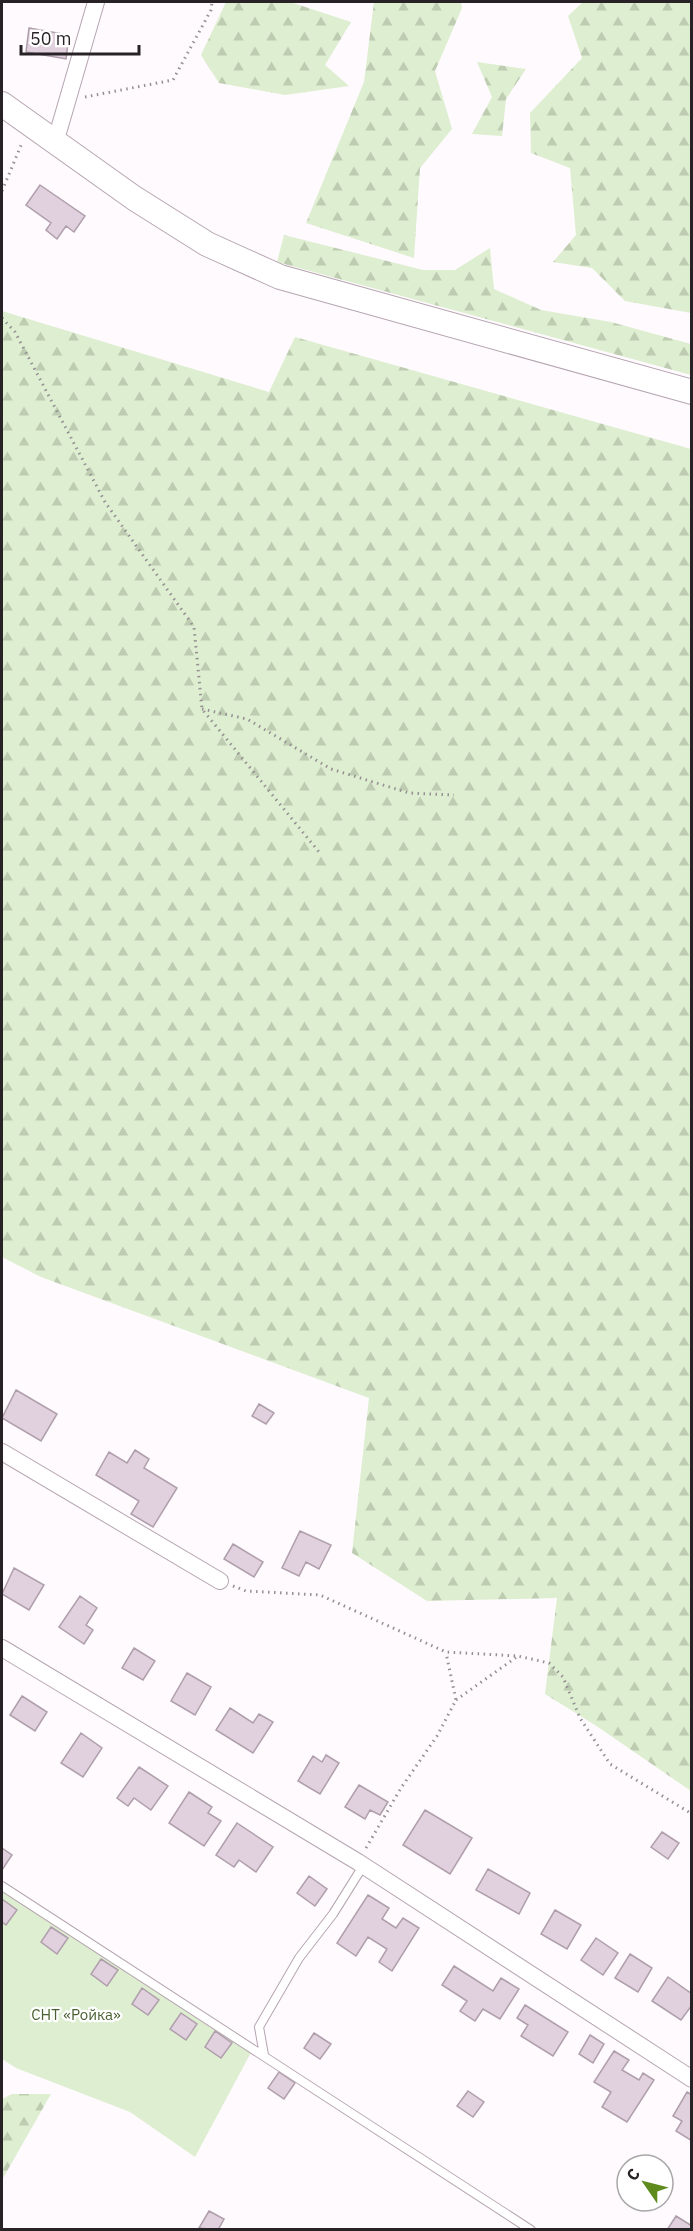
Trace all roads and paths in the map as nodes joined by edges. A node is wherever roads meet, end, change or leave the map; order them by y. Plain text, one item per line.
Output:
1 (96, 2) edge
2 (212, 2) edge
3 (68, 100) junction
4 (2, 104) edge
5 (31, 124) junction
6 (55, 143) junction
7 (2, 191) edge
8 (2, 318) edge
9 (692, 392) edge
10 (202, 709) junction
11 (454, 795) dead end
12 (320, 852) dead end
13 (2, 1452) edge
14 (220, 1581) joint
15 (2, 1648) edge
16 (446, 1652) junction
17 (518, 1656) junction
18 (456, 1700) junction
19 (692, 1814) edge
20 (360, 1864) junction
21 (2, 1886) edge
22 (264, 2055) junction
23 (692, 2079) edge
24 (531, 2229) edge

1 - 3 street
2 - 3 path
3 - 6 street
4 - 5 street
5 - 6 street
5 - 7 path
6 - 9 street
8 - 10 path
10 - 11 path
10 - 12 path
13 - 14 street
14 - 16 path
15 - 20 street
16 - 17 path
16 - 18 path
17 - 18 path
17 - 19 path
18 - 20 path
20 - 22 lane
20 - 23 street
21 - 22 lane
22 - 24 lane

